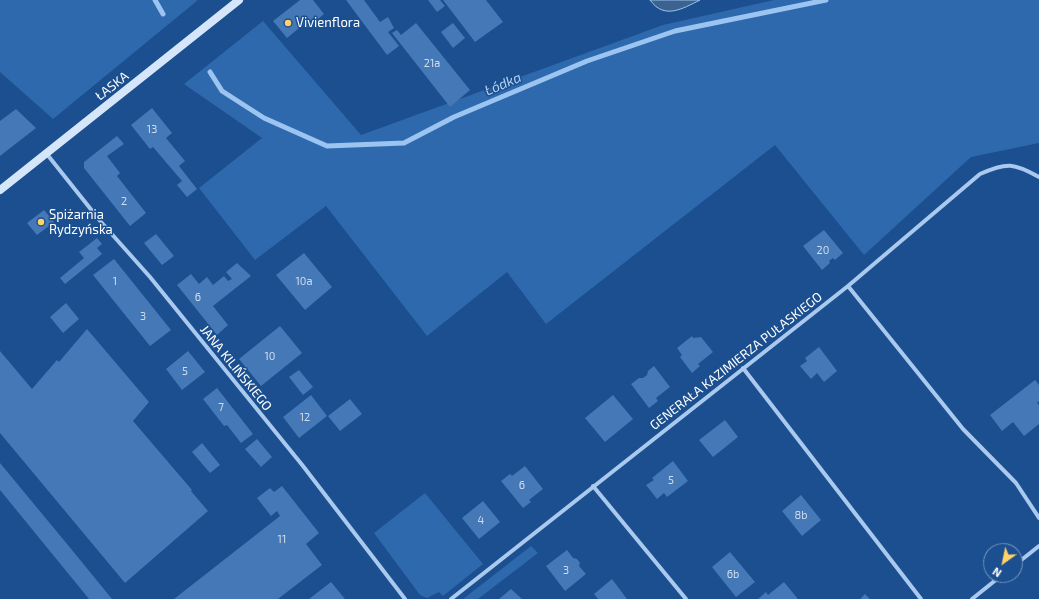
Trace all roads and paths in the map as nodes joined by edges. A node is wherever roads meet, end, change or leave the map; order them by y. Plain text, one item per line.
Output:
1 (239, 0) edge
2 (46, 153) junction
3 (1039, 177) edge
4 (0, 190) edge
5 (848, 286) junction
6 (744, 368) junction
7 (593, 486) junction
8 (1039, 518) edge
9 (1039, 546) edge
10 (1023, 559) edge
11 (992, 583) edge
12 (405, 599) edge
13 (451, 599) edge
14 (686, 599) edge
15 (922, 599) edge
16 (972, 599) edge

1 - 2 main road, ŁASKA
2 - 4 main road, ŁASKA
2 - 12 street, JANA KILIŃSKIEGO
3 - 5 street, GENERAŁA KAZIMIERZA PUŁASKIEGO
5 - 6 street, GENERAŁA KAZIMIERZA PUŁASKIEGO
5 - 8 street
6 - 7 street, GENERAŁA KAZIMIERZA PUŁASKIEGO
6 - 15 street
7 - 13 street, GENERAŁA KAZIMIERZA PUŁASKIEGO
7 - 14 street
9 - 10 street
11 - 16 street

